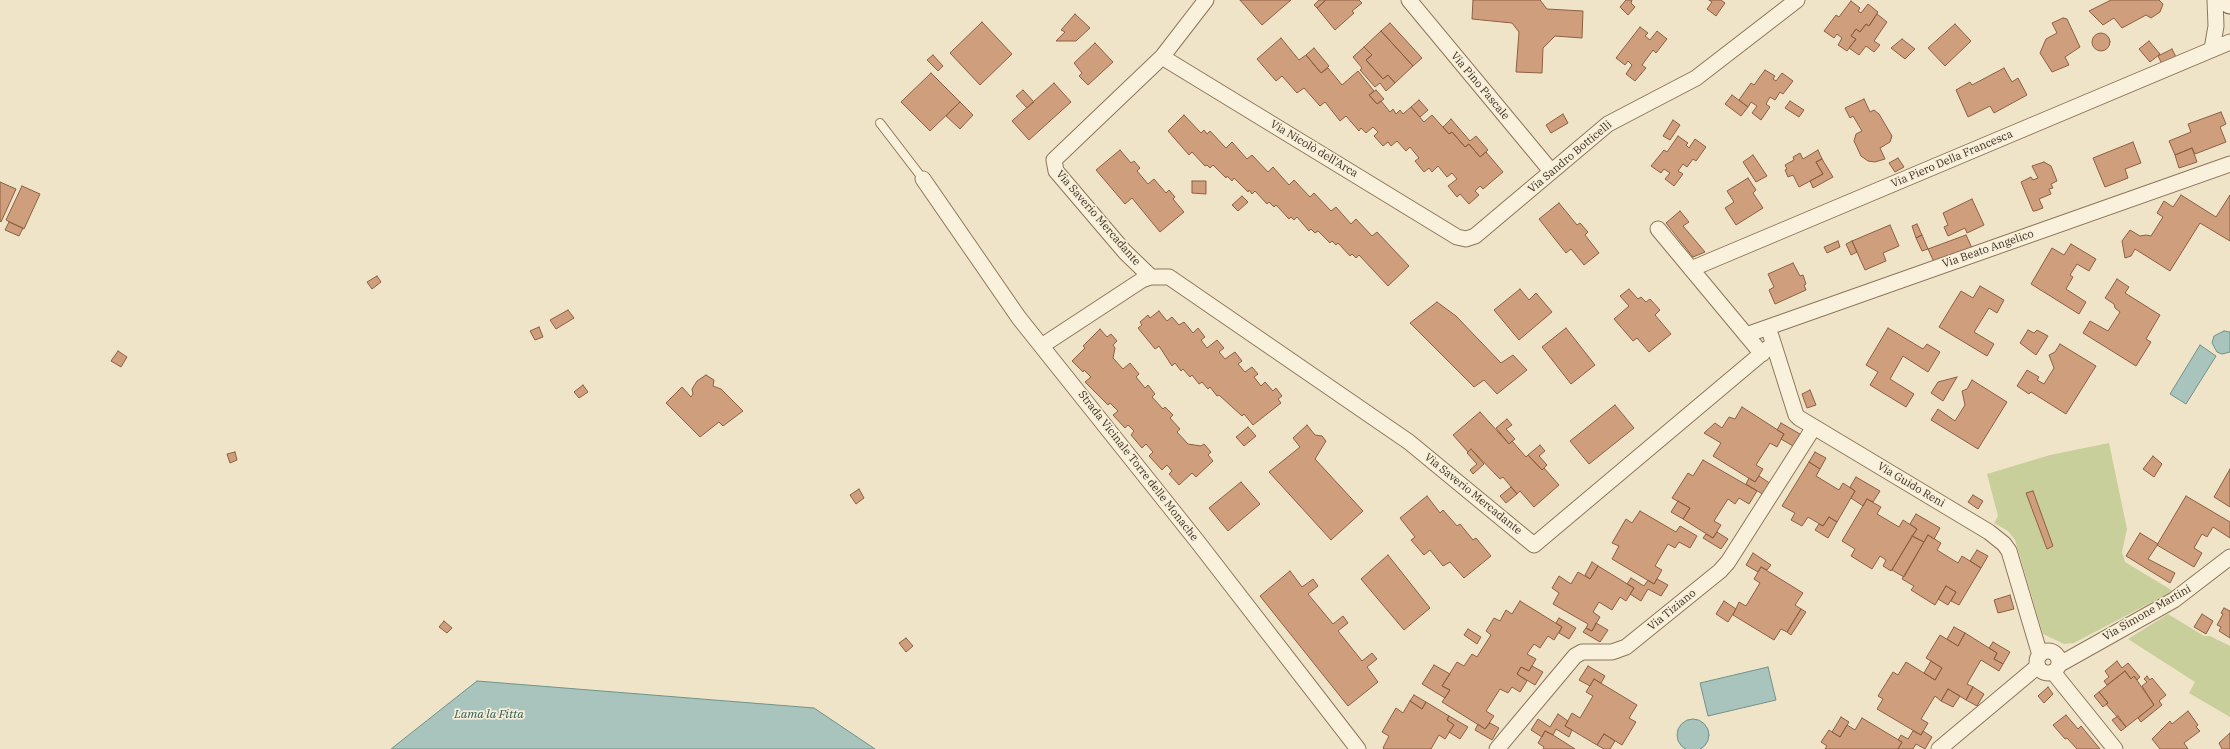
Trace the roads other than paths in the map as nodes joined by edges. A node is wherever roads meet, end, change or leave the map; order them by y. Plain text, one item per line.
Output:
1 (1206, 0) edge
2 (1409, 0) edge
3 (1796, 0) edge
4 (2215, 0) edge
5 (2226, 0) edge
6 (2230, 3) edge
7 (2230, 42) edge
8 (2212, 50) junction
9 (1162, 57) junction
10 (880, 123) dead end
11 (2230, 164) edge
12 (1552, 172) junction
13 (923, 179) joint
14 (1658, 229) dead end
15 (1466, 239) joint
16 (1691, 269) junction
17 (1151, 277) junction
18 (1768, 327) junction
19 (1746, 335) junction
20 (1773, 344) junction
21 (1043, 345) junction
22 (1762, 354) junction
23 (1814, 427) junction
24 (2230, 557) edge
25 (2039, 660) junction
26 (2056, 668) junction
27 (1358, 749) edge
28 (1497, 749) edge
29 (1939, 749) edge
30 (2115, 749) edge

1 - 9 street
2 - 12 street, Via Pino Pascale
3 - 12 street, Via Sandro Botticelli
4 - 8 street
5 - 6 main road
7 - 8 street, Via Piero Della Francesca
8 - 16 street, Via Piero Della Francesca
9 - 15 street, Via Nicolò dell'Arca
9 - 17 street, Via Saverio Mercadante
10 - 13 lane
11 - 18 street, Via Beato Angelico
12 - 15 street, Via Sandro Botticelli
13 - 21 street, Strada Vicinale Torre delle Monache
14 - 16 street
16 - 19 street
17 - 21 street, Via Saverio Mercadante
17 - 22 street, Via Saverio Mercadante
18 - 19 street, Via Beato Angelico
18 - 20 street, Via Guido Reni
19 - 22 street
20 - 22 street, Via Saverio Mercadante
20 - 23 street, Via Guido Reni
21 - 27 street, Strada Vicinale Torre delle Monache
23 - 25 street, Via Guido Reni
23 - 28 street, Via Tiziano
24 - 26 street, Via Simone Martini
25 - 26 street
25 - 26 street
25 - 29 street
26 - 30 street

